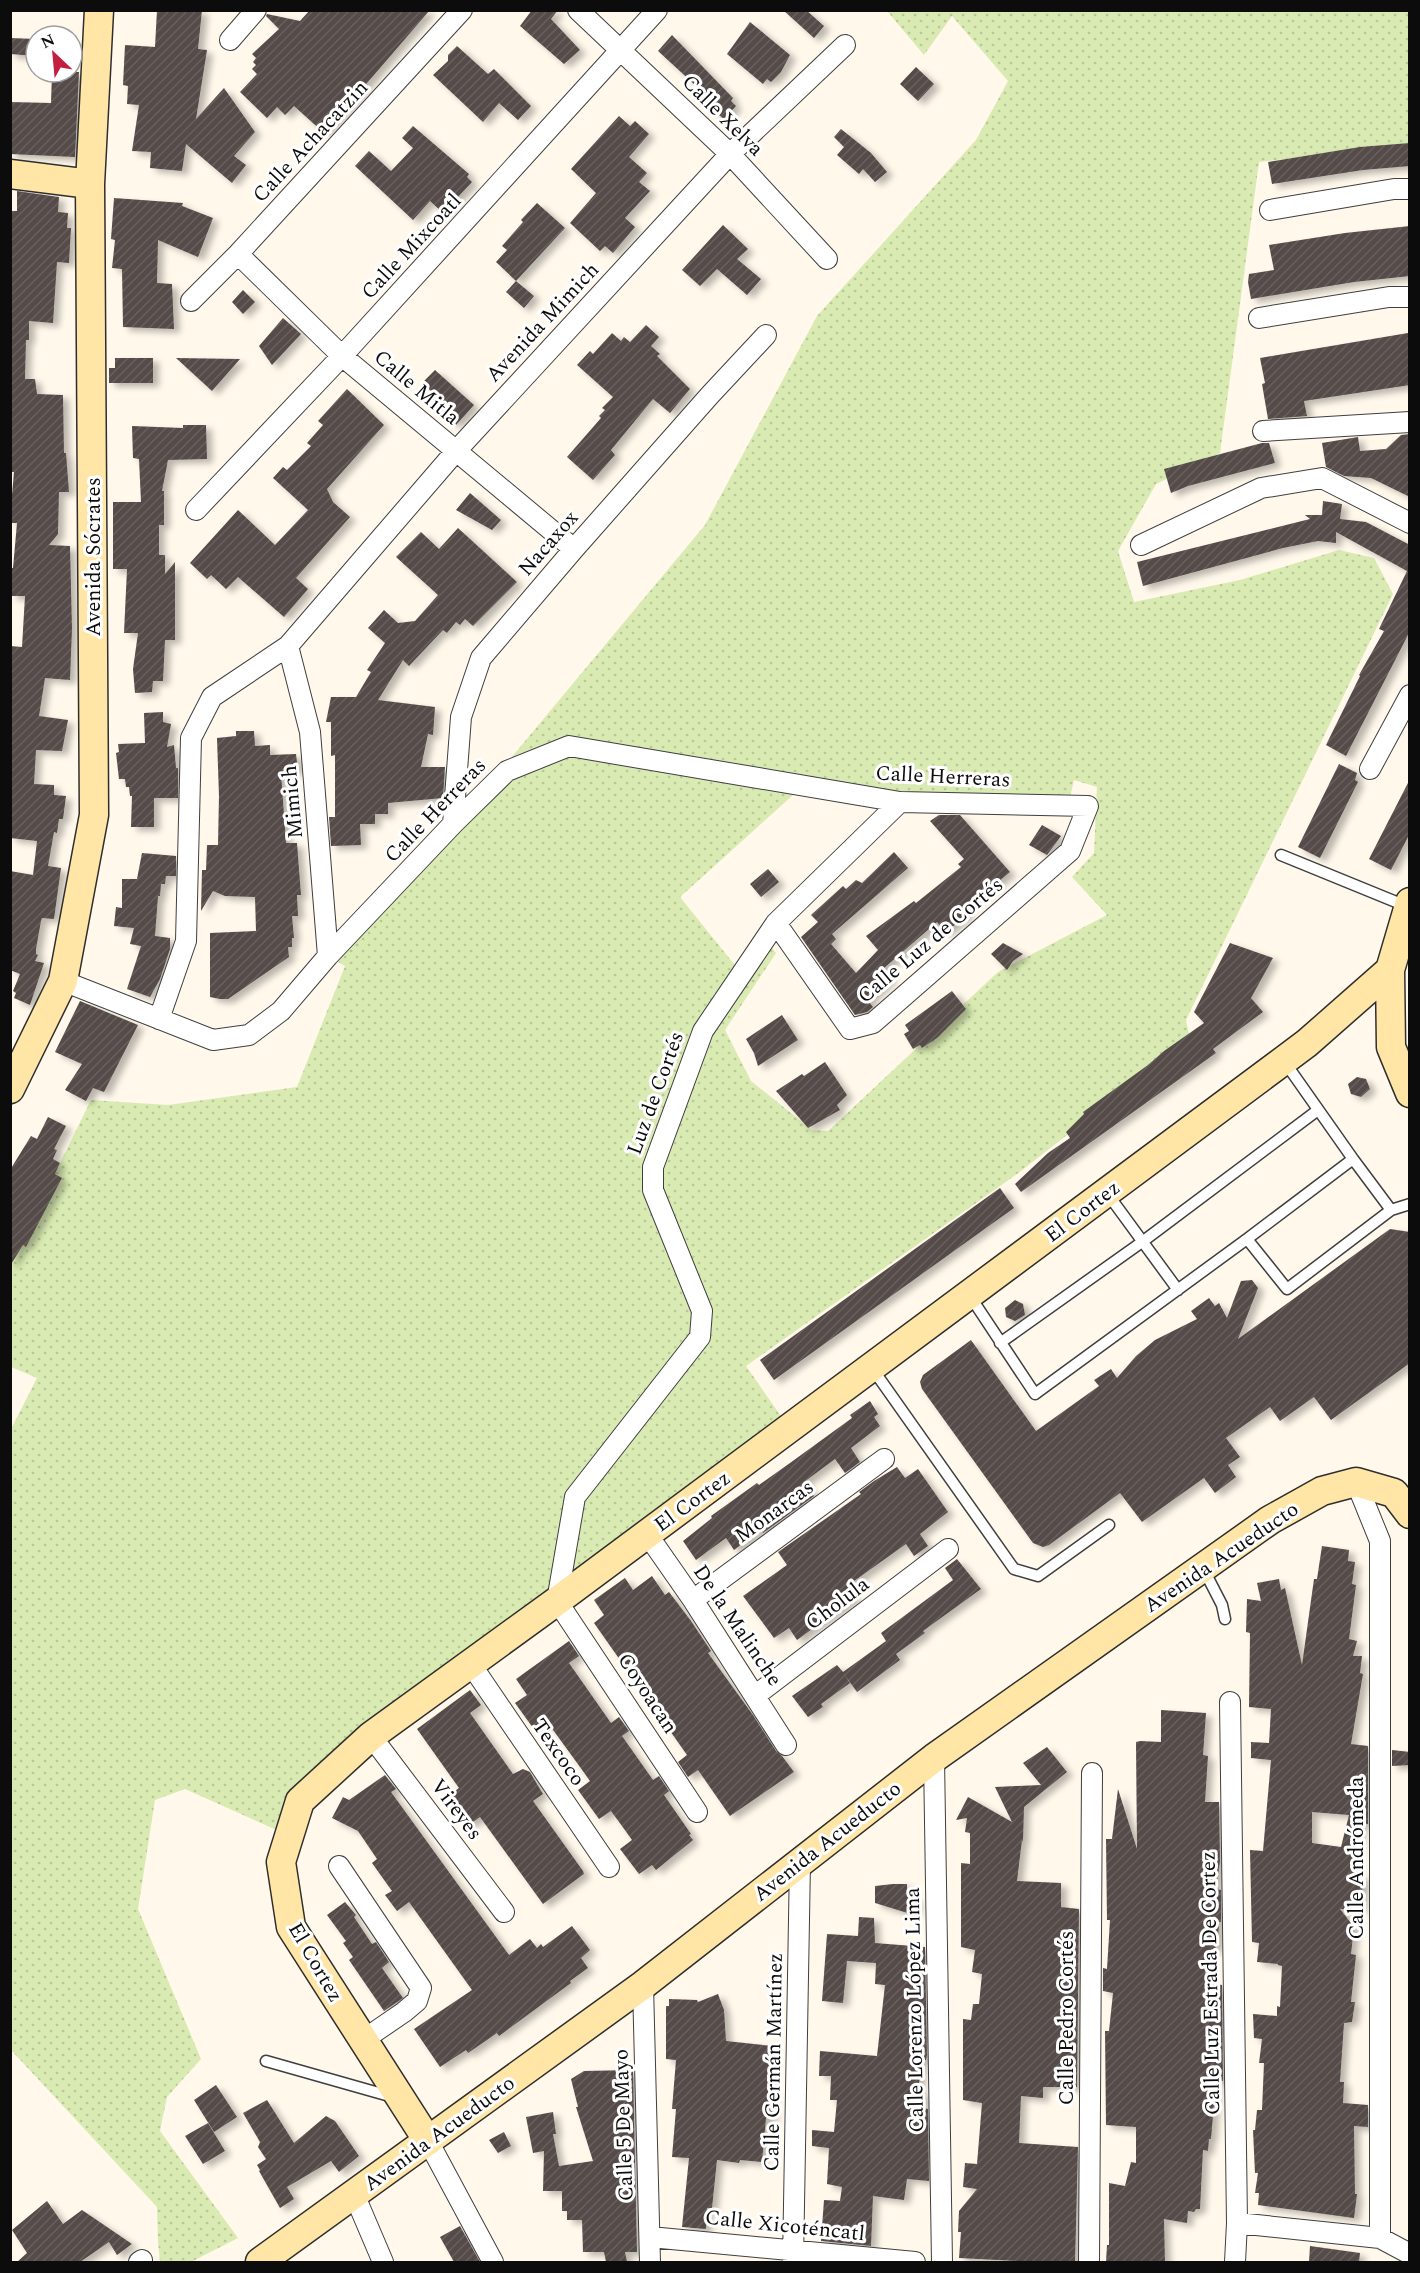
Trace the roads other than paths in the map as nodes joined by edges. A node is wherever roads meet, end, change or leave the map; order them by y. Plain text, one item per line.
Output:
1 (99, 10) edge
2 (256, 10) edge
3 (462, 10) edge
4 (578, 10) edge
5 (657, 10) edge
6 (230, 40) dead end
7 (845, 45) dead end
8 (623, 51) junction
9 (730, 154) junction
10 (10, 174) edge
11 (90, 183) junction
12 (1410, 189) edge
13 (1270, 210) dead end
14 (238, 254) junction
15 (827, 259) dead end
16 (1410, 297) edge
17 (191, 301) dead end
18 (1259, 318) dead end
19 (766, 335) dead end
20 (342, 356) junction
21 (1410, 422) edge
22 (1263, 431) dead end
23 (456, 451) junction
24 (196, 510) dead end
25 (1410, 523) edge
26 (1141, 545) dead end
27 (574, 549) junction
28 (288, 646) junction
29 (1410, 696) edge
30 (1370, 769) dead end
31 (900, 802) junction
32 (1088, 806) joint
33 (453, 824) junction
34 (1281, 855) dead end
35 (1408, 904) edge
36 (776, 923) junction
37 (328, 956) junction
38 (1390, 970) junction
39 (63, 981) junction
40 (159, 1019) junction
41 (1283, 1061) junction
42 (10, 1089) edge
43 (1410, 1093) edge
44 (1318, 1110) junction
45 (1353, 1159) junction
46 (1107, 1192) junction
47 (1410, 1204) edge
48 (1391, 1210) junction
49 (1247, 1239) junction
50 (1142, 1242) junction
51 (1178, 1290) junction
52 (970, 1295) junction
53 (1000, 1343) junction
54 (872, 1368) junction
55 (884, 1460) dead end
56 (1356, 1482) junction
57 (1410, 1514) edge
58 (1109, 1525) dead end
59 (647, 1534) junction
60 (948, 1549) dead end
61 (1203, 1567) junction
62 (693, 1600) junction
63 (557, 1601) junction
64 (1225, 1619) dead end
65 (470, 1663) junction
66 (756, 1695) junction
67 (1230, 1702) dead end
68 (371, 1736) junction
69 (786, 1744) dead end
70 (934, 1758) junction
71 (1092, 1773) dead end
72 (698, 1812) dead end
73 (800, 1862) junction
74 (339, 1866) dead end
75 (609, 1867) dead end
76 (504, 1912) dead end
77 (643, 1985) junction
78 (363, 2040) junction
79 (266, 2061) dead end
80 (400, 2098) junction
81 (428, 2141) junction
82 (354, 2194) junction
83 (1237, 2223) junction
84 (650, 2237) junction
85 (1380, 2238) junction
86 (1410, 2254) edge
87 (793, 2256) edge
88 (260, 2262) edge
89 (383, 2262) edge
90 (493, 2262) edge
91 (650, 2262) edge
92 (915, 2262) edge
93 (942, 2262) edge
94 (1089, 2262) edge
95 (1235, 2262) edge

1 - 11 street, Avenida Sócrates
2 - 6 street
3 - 14 street, Calle Achacatzin
4 - 8 street, Calle Xelva
5 - 8 street, Calle Mixcoatl
7 - 9 street, Avenida Mimich
8 - 9 street, Calle Xelva
8 - 20 street, Calle Mixcoatl
9 - 15 street, Calle Xelva
9 - 23 street, Avenida Mimich
10 - 11 street
11 - 39 street, Avenida Sócrates
12 - 13 street
14 - 17 street, Calle Achacatzin
14 - 20 street, Calle Mitla
16 - 18 street
19 - 27 street, Nacaxox
20 - 23 street, Calle Mitla
20 - 24 street, Calle Mixcoatl
21 - 22 street
23 - 27 street, Calle Mitla
23 - 28 street, Avenida Mimich
25 - 26 street
27 - 33 street, Nacaxox
28 - 37 street, Mimich
28 - 40 street, Avenida Mimich
29 - 30 street
31 - 32 street, Calle Herreras
31 - 33 street, Calle Herreras
31 - 36 street, Luz de Cortés
32 - 36 street, Calle Luz de Cortés
33 - 37 street, Calle Herreras
34 - 35 lane
35 - 38 street
36 - 63 street, Luz de Cortés
37 - 40 street, Calle Herreras
38 - 41 street, El Cortez
38 - 43 street
39 - 40 street, Calle Herreras
39 - 42 street, Avenida Sócrates
41 - 44 lane
41 - 46 street, El Cortez
44 - 45 lane
44 - 50 lane
45 - 48 lane
45 - 49 lane
46 - 50 lane
46 - 52 street, El Cortez
47 - 48 lane
48 - 49 lane
49 - 51 lane
50 - 51 lane
50 - 53 lane
51 - 53 lane
52 - 53 lane
52 - 54 street, El Cortez
54 - 58 lane
54 - 59 street, El Cortez
55 - 62 street, Monarcas
56 - 57 street
56 - 61 street, Avenida Acueducto
56 - 85 street, Calle Andrómeda
59 - 62 street, De la Malinche
59 - 63 street, El Cortez
60 - 66 street, Cholula
61 - 64 lane
61 - 70 street, Avenida Acueducto
62 - 66 street, De la Malinche
63 - 65 street, El Cortez
63 - 72 street, Coyoacan
65 - 68 street, El Cortez
65 - 75 street, Texcoco
66 - 69 street, De la Malinche
67 - 83 street, Calle Luz Estrada De Cortez
68 - 76 street, Vireyes
68 - 78 street, El Cortez
70 - 73 street, Avenida Acueducto
70 - 93 street, Calle Lorenzo López Lima
71 - 94 street, Calle Pedro Cortés
73 - 77 street, Avenida Acueducto
73 - 87 street, Calle Germán Martínez
74 - 78 street
77 - 81 street, Avenida Acueducto
77 - 84 street, Calle 5 De Mayo
78 - 80 street, El Cortez
79 - 80 lane
80 - 81 street, El Cortez
81 - 82 street, Avenida Acueducto
81 - 90 street
82 - 88 street, Avenida Acueducto
82 - 89 street
83 - 85 street
83 - 95 street, Calle Luz Estrada De Cortez
84 - 87 street, Calle Xicoténcatl
84 - 91 street, Calle 5 De Mayo
85 - 86 street
87 - 92 street, Calle Xicoténcatl

